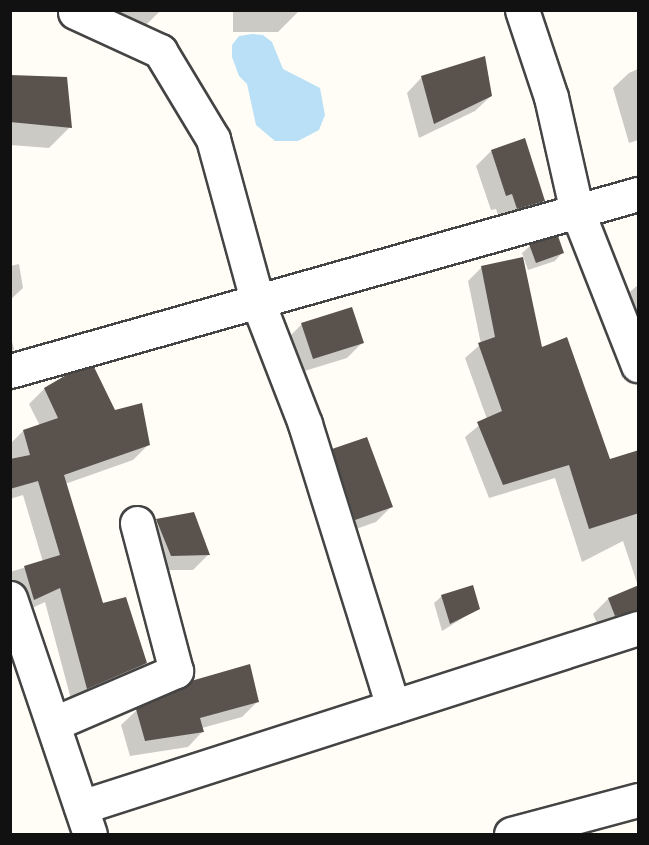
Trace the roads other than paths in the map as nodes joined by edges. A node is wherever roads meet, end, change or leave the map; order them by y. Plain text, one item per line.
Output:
1 (522, 10) edge
2 (75, 12) edge
3 (639, 194) edge
4 (576, 208) junction
5 (257, 300) junction
6 (639, 365) edge
7 (10, 371) edge
8 (137, 523) dead end
9 (10, 598) edge
10 (639, 628) edge
11 (393, 707) junction
12 (55, 723) junction
13 (639, 800) edge
14 (85, 821) edge
15 (511, 834) edge

1 - 4 street
2 - 5 street
3 - 4 street
4 - 5 street
4 - 6 street
5 - 7 street
5 - 11 street
8 - 12 street
9 - 12 street
10 - 11 street
11 - 14 street
12 - 14 street
13 - 15 street

